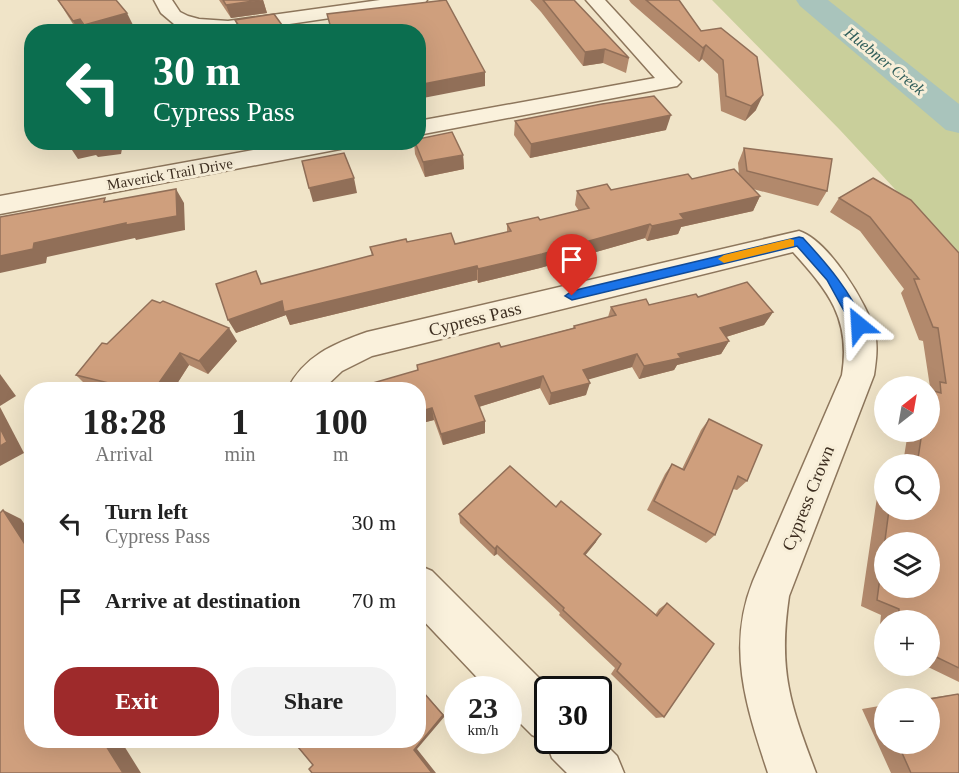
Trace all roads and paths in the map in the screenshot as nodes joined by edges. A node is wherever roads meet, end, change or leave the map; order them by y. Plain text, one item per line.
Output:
1 (163, 0) edge
2 (418, 0) edge
3 (595, 0) edge
4 (197, 24) edge
5 (249, 24) edge
6 (426, 127) edge
7 (297, 150) edge
8 (0, 205) edge
9 (799, 241) joint
10 (311, 382) edge
11 (426, 593) edge
12 (534, 705) edge
13 (582, 754) edge
14 (600, 773) edge
15 (792, 773) edge

1 - 4 street
2 - 5 street
3 - 6 street
7 - 8 street, Maverick Trail Drive
9 - 10 street, Cypress Pass
9 - 15 street, Cypress Crown
11 - 12 street
13 - 14 street

